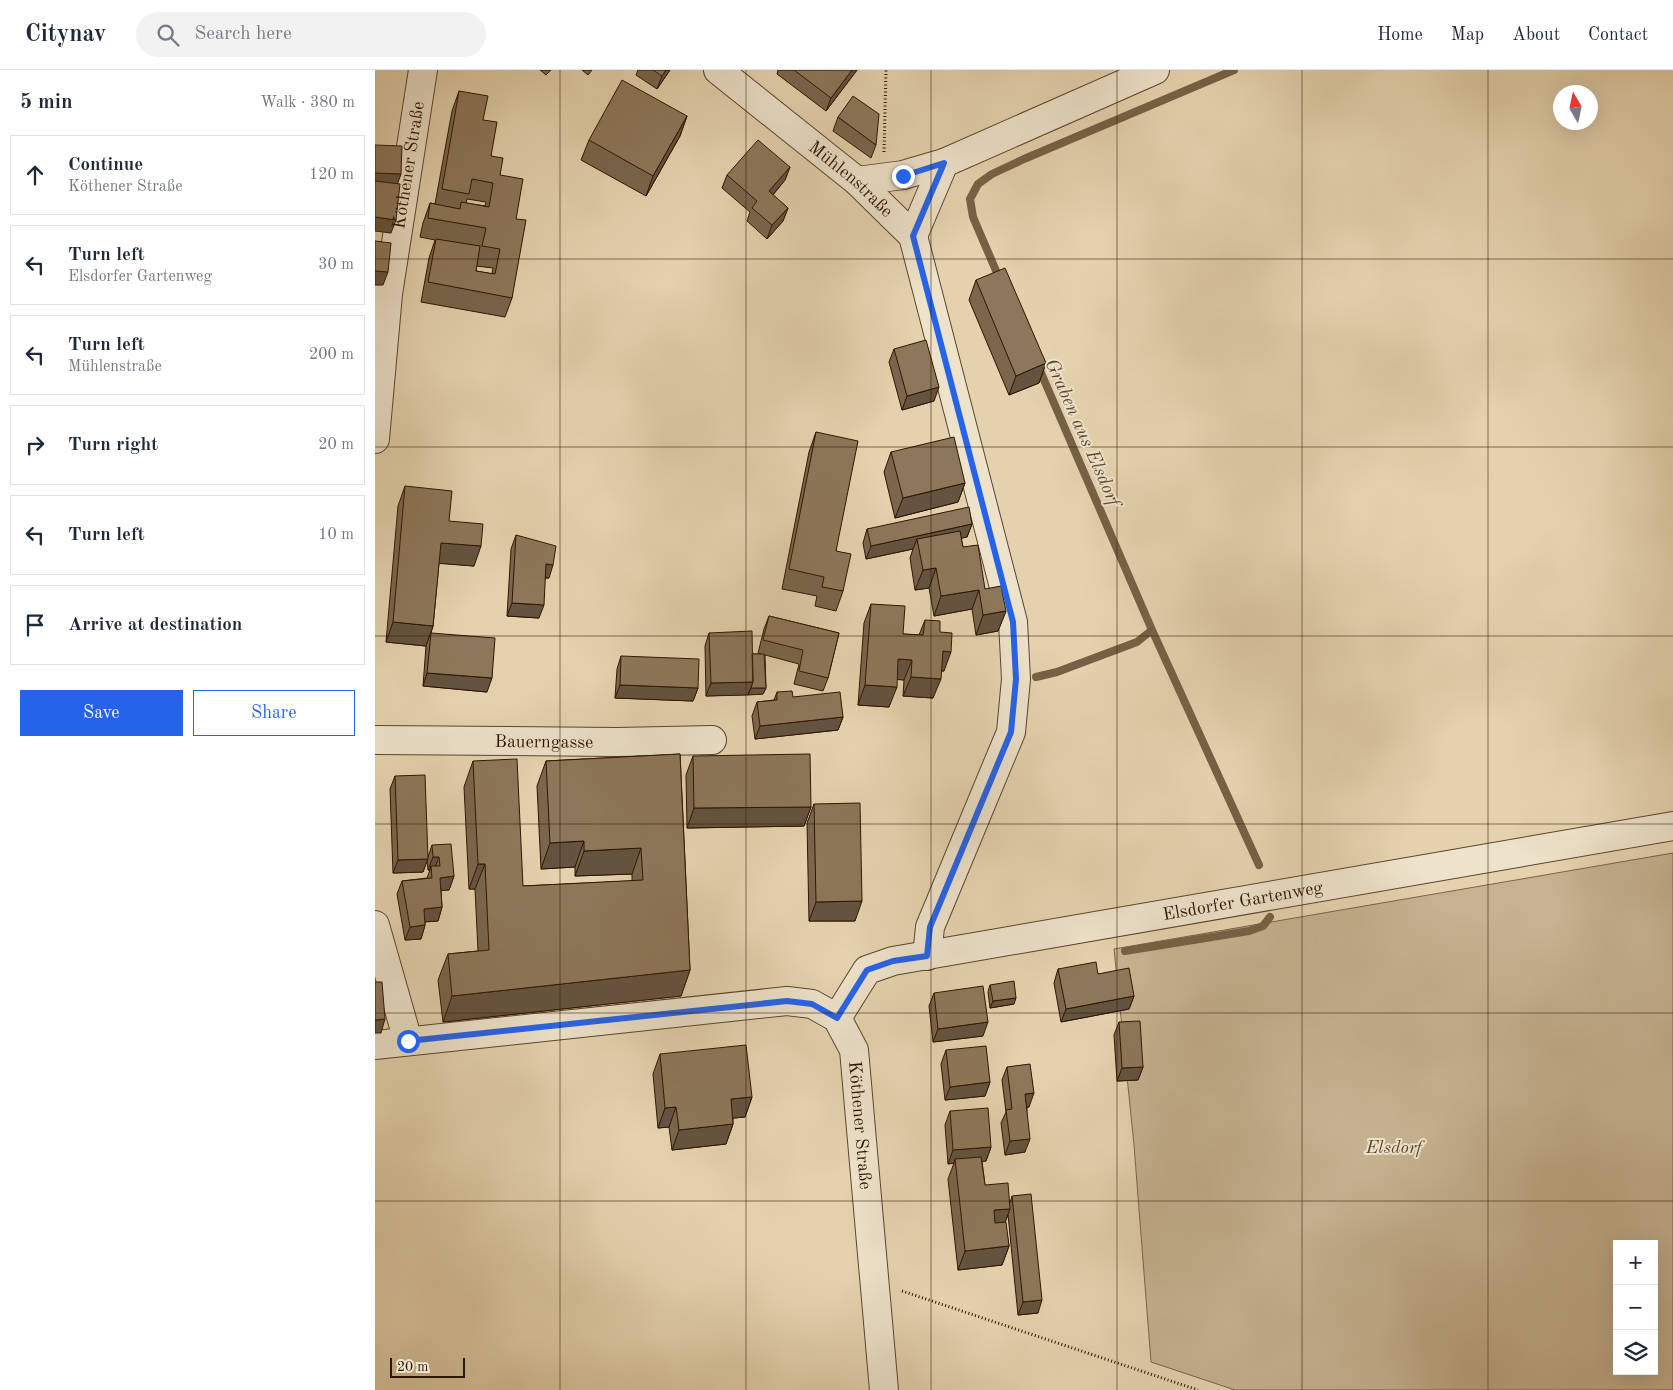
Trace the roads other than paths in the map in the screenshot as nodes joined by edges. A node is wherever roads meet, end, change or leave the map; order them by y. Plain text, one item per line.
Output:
1 (423, 70) edge
2 (718, 70) edge
3 (1155, 70) edge
4 (944, 163) junction
5 (871, 180) junction
6 (913, 236) junction
7 (375, 439) edge
8 (375, 740) edge
9 (712, 740) dead end
10 (1673, 826) edge
11 (375, 925) edge
12 (927, 956) junction
13 (837, 1018) junction
14 (408, 1041) junction
15 (375, 1045) edge
16 (883, 1390) edge

1 - 7 street, Köthener Straße
2 - 5 street, Mühlenstraße
3 - 4 street
4 - 5 street
4 - 6 street
5 - 6 street, Mühlenstraße
6 - 12 street
8 - 9 street, Bauerngasse
10 - 12 street, Elsdorfer Gartenweg
11 - 14 street
12 - 13 street, Elsdorfer Gartenweg
13 - 14 street
13 - 16 street, Köthener Straße
14 - 15 street

